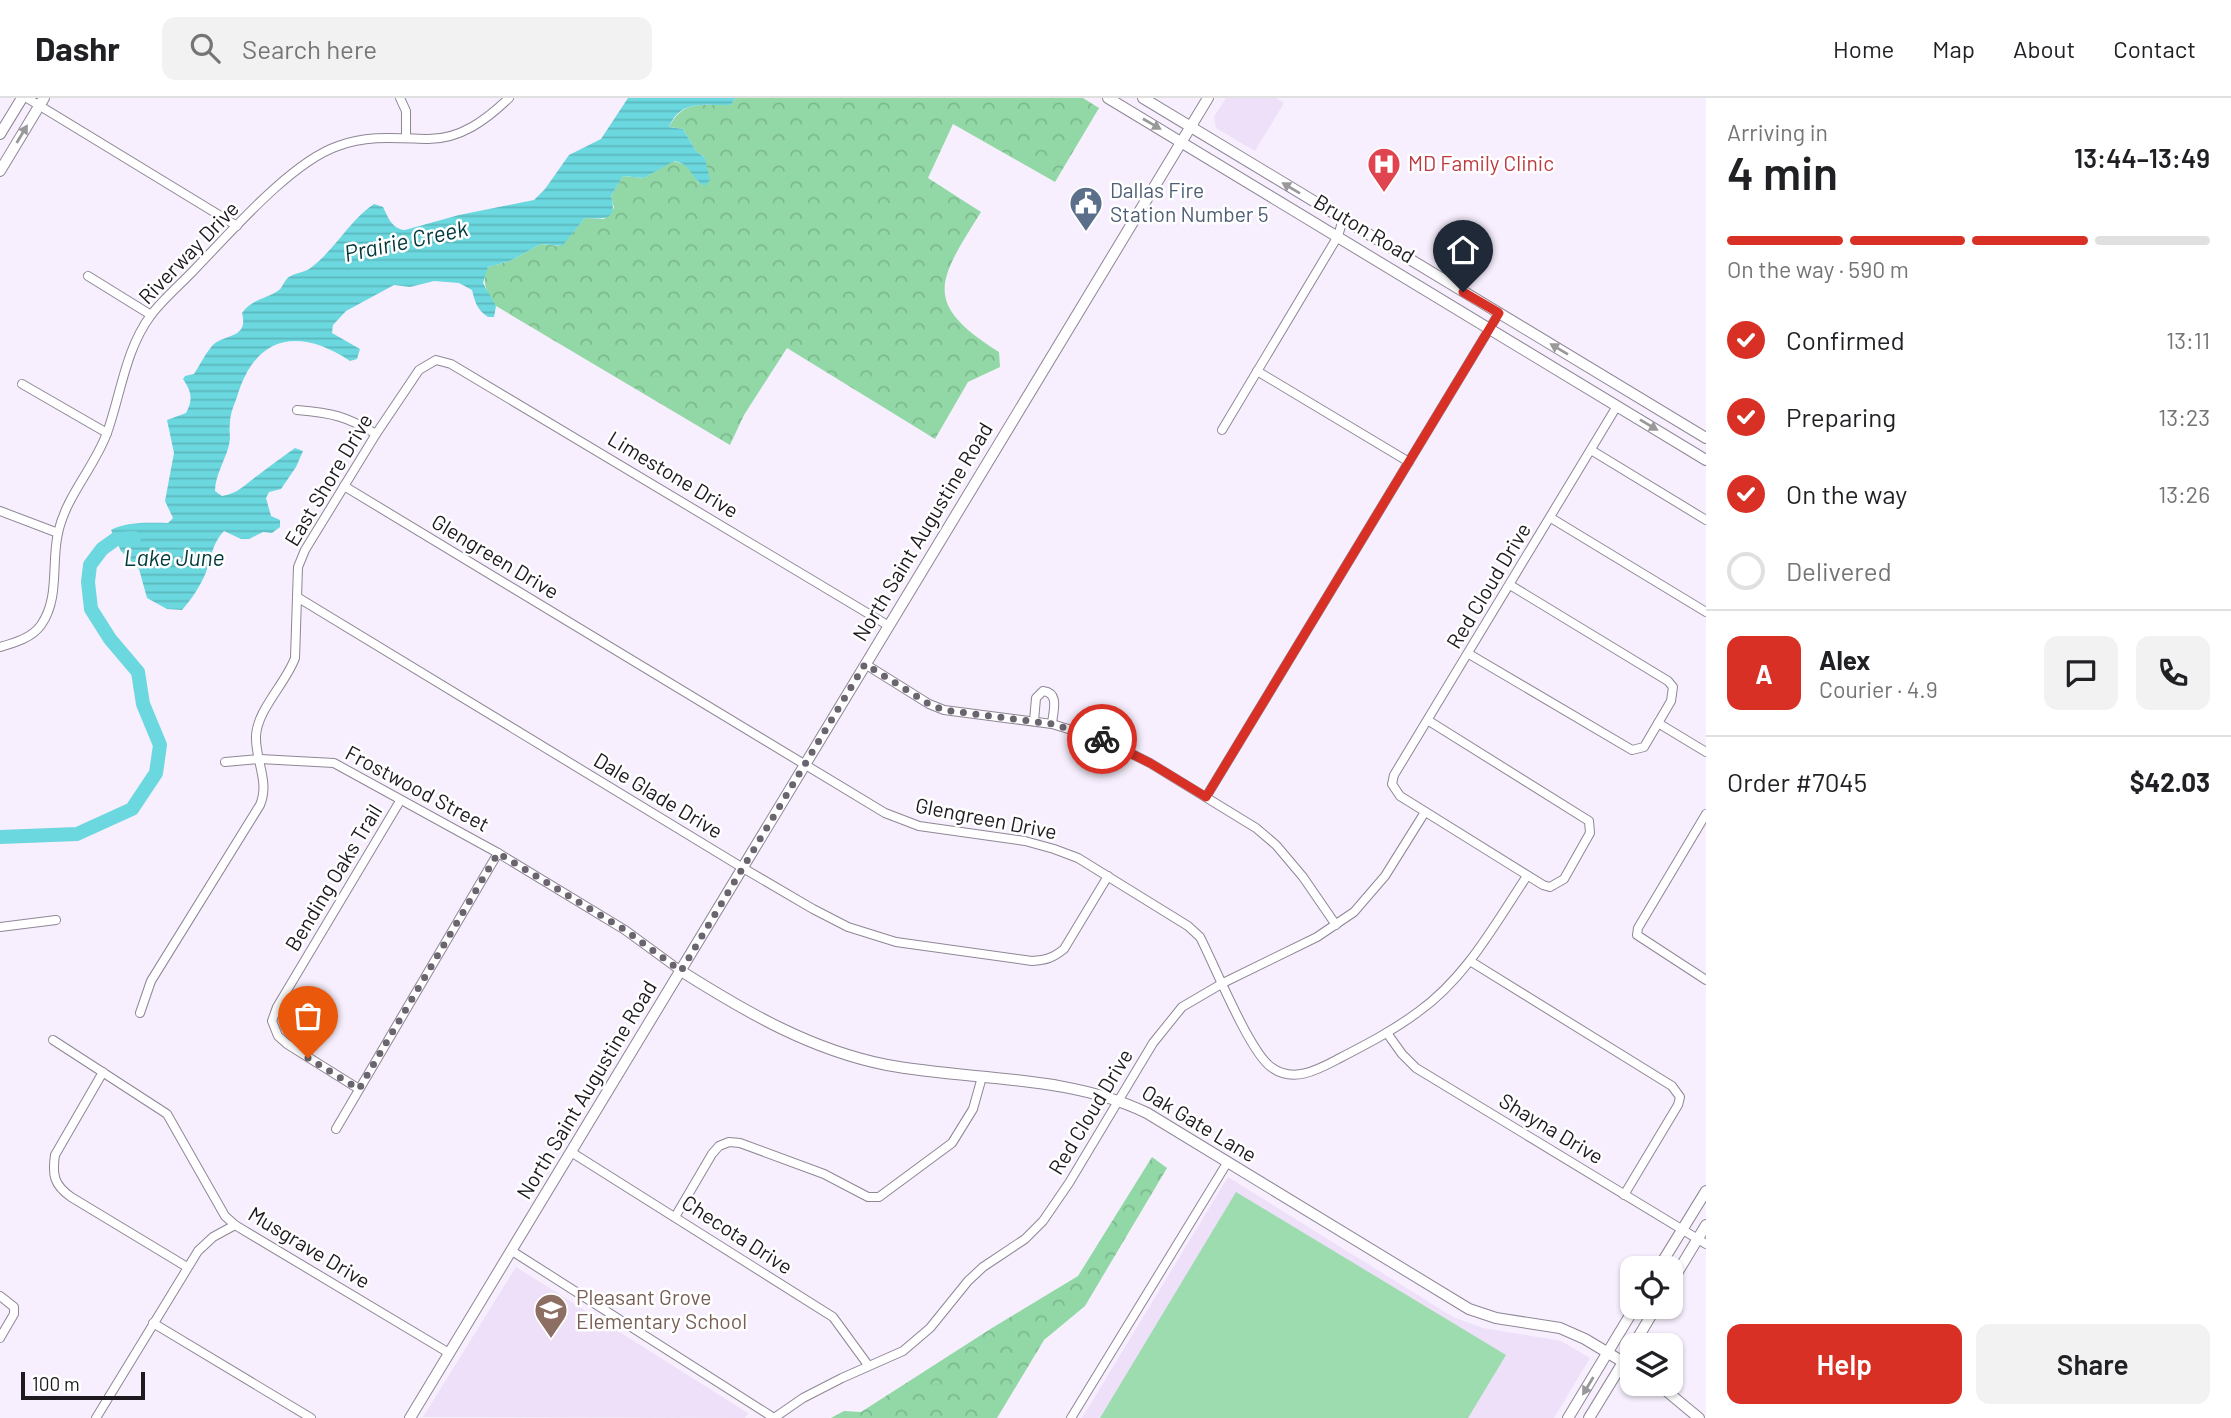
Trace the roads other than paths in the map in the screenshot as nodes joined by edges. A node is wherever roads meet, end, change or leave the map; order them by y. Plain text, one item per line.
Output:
1 (22, 98) edge
2 (27, 98) edge
3 (400, 98) edge
4 (509, 98) edge
5 (1108, 98) edge
6 (1143, 98) edge
7 (1209, 98) edge
8 (42, 102) edge
9 (1191, 127) junction
10 (0, 134) edge
11 (406, 136) junction
12 (1182, 141) junction
13 (0, 171) edge
14 (1343, 219) junction
15 (237, 226) junction
16 (1338, 236) junction
17 (88, 276) dead end
18 (1499, 313) junction
19 (150, 315) junction
20 (1490, 329) junction
21 (436, 360) joint
22 (1593, 370) junction
23 (1257, 371) junction
24 (22, 384) dead end
25 (1584, 386) junction
26 (1626, 390) junction
27 (1617, 406) junction
28 (296, 410) dead end
29 (1222, 430) dead end
30 (107, 433) junction
31 (376, 434) junction
32 (1706, 438) edge
33 (1591, 450) junction
34 (1706, 460) edge
35 (1409, 462) junction
36 (344, 486) junction
37 (0, 511) edge
38 (1551, 518) junction
39 (1706, 520) edge
40 (58, 533) junction
41 (1510, 585) junction
42 (297, 597) junction
43 (1706, 612) edge
44 (889, 626) junction
45 (0, 648) edge
46 (1469, 654) junction
47 (865, 664) junction
48 (1034, 721) junction
49 (1429, 721) junction
50 (1658, 723) junction
51 (1052, 724) junction
52 (1706, 752) edge
53 (260, 759) junction
54 (225, 762) dead end
55 (804, 765) junction
56 (1206, 797) junction
57 (400, 801) junction
58 (1425, 812) junction
59 (1706, 814) edge
60 (498, 853) junction
61 (743, 868) junction
62 (1108, 876) junction
63 (1527, 876) junction
64 (56, 920) dead end
65 (1336, 925) junction
66 (0, 927) edge
67 (1470, 961) junction
68 (681, 971) junction
69 (1706, 979) edge
70 (1223, 984) junction
71 (140, 1013) dead end
72 (1387, 1033) junction
73 (53, 1041) dead end
74 (103, 1072) junction
75 (982, 1077) junction
76 (359, 1089) junction
77 (1120, 1100) junction
78 (336, 1129) dead end
79 (571, 1152) junction
80 (1227, 1163) junction
81 (1706, 1191) edge
82 (1625, 1195) junction
83 (675, 1217) junction
84 (235, 1225) junction
85 (1706, 1225) edge
86 (1682, 1230) junction
87 (1702, 1242) edge
88 (512, 1251) junction
89 (1666, 1256) edge
90 (187, 1267) junction
91 (1683, 1267) edge
92 (0, 1296) edge
93 (1628, 1319) edge
94 (153, 1323) junction
95 (0, 1338) edge
96 (449, 1353) junction
97 (1608, 1353) junction
98 (1620, 1360) edge
99 (868, 1365) junction
100 (1620, 1376) edge
101 (1672, 1396) edge
102 (96, 1418) edge
103 (311, 1418) edge
104 (410, 1418) edge
105 (774, 1418) edge
106 (1072, 1418) edge
107 (1568, 1418) edge
108 (1589, 1418) edge
109 (1699, 1418) edge

1 - 10 street
2 - 8 street
3 - 11 street
4 - 11 street, Riverway Drive
5 -> 12 street, Bruton Road
6 - 9 street, Bruton Road
7 - 9 street, North Saint Augustine Road
13 -> 8 street
8 - 15 street
9 - 12 street, North Saint Augustine Road
14 -> 9 street, Bruton Road
11 - 15 street, Riverway Drive
12 - 16 street, Bruton Road
12 - 44 street, North Saint Augustine Road
14 - 16 street
14 - 18 street, Bruton Road
15 - 19 street, Riverway Drive
16 - 20 street, Bruton Road
16 - 23 street
17 - 19 street
18 - 20 street
22 -> 18 street, Bruton Road
19 - 30 street, Riverway Drive
20 - 25 street, Bruton Road
20 - 35 street
21 - 31 street, East Shore Drive
21 - 44 street, Limestone Drive
22 - 25 street
22 - 26 street, Bruton Road
23 - 29 street
23 - 35 street
24 - 30 street
25 - 27 street, Bruton Road
26 - 27 street
26 - 32 street, Bruton Road
27 - 33 street, Red Cloud Drive
27 -> 34 street, Bruton Road
28 - 31 street
30 - 40 street, Riverway Drive
31 - 36 street, East Shore Drive
33 - 38 street, Red Cloud Drive
33 - 39 street
35 - 56 street
36 - 42 street, East Shore Drive
36 - 55 street, Glengreen Drive
37 - 40 street
38 - 41 street, Red Cloud Drive
38 - 43 street
40 - 45 street, Riverway Drive
41 - 46 street, Red Cloud Drive
41 - 50 street
42 - 53 street, East Shore Drive
42 - 61 street, Dale Glade Drive
44 - 47 street, North Saint Augustine Road
46 - 49 street, Red Cloud Drive
46 - 50 street
47 - 48 street
47 - 55 street, North Saint Augustine Road
48 - 51 street
48 - 51 street
49 - 58 street, Red Cloud Drive
49 - 63 street
50 - 52 street
51 - 56 street
53 - 54 street, Frostwood Street
53 - 57 street, Frostwood Street
53 - 71 street, East Shore Drive
55 - 61 street, North Saint Augustine Road
55 - 62 street, Glengreen Drive
56 - 65 street
57 - 60 street, Frostwood Street
57 - 76 street, Bending Oaks Trail
58 - 63 street
58 - 65 street, Red Cloud Drive
59 - 69 street
60 - 68 street, Frostwood Street
60 - 76 street
61 - 62 street, Dale Glade Drive
61 - 68 street, North Saint Augustine Road
62 - 70 street, Glengreen Drive
63 - 67 street, Glengreen Drive
64 - 66 street
65 - 70 street, Red Cloud Drive
67 - 72 street, Glengreen Drive
67 - 82 street
68 - 75 street, Oak Gate Lane
68 - 79 street, North Saint Augustine Road
70 - 72 street, Glengreen Drive
70 - 77 street, Red Cloud Drive
72 - 82 street, Shayna Drive
73 - 74 street, Musgrave Drive
74 - 84 street, Musgrave Drive
74 - 90 street
75 - 77 street, Oak Gate Lane
75 - 83 street
76 - 78 street
77 - 80 street, Oak Gate Lane
77 - 99 street, Red Cloud Drive
79 - 83 street, Checota Drive
79 - 88 street, North Saint Augustine Road
80 - 97 street, Oak Gate Lane
80 - 106 street
81 - 86 street
82 - 86 street, Shayna Drive
83 - 99 street, Checota Drive
84 - 90 street
84 - 96 street, Musgrave Drive
85 - 87 street
86 - 87 street, Shayna Drive
86 - 89 street
87 - 91 street
88 - 96 street, North Saint Augustine Road
88 - 105 street
90 - 94 street
92 - 95 street
93 - 97 street
94 - 102 street
94 - 103 street
96 - 104 street, North Saint Augustine Road
97 - 98 street, Oak Gate Lane
97 -> 107 street
99 - 105 street, Red Cloud Drive
100 - 108 street
101 - 109 street

